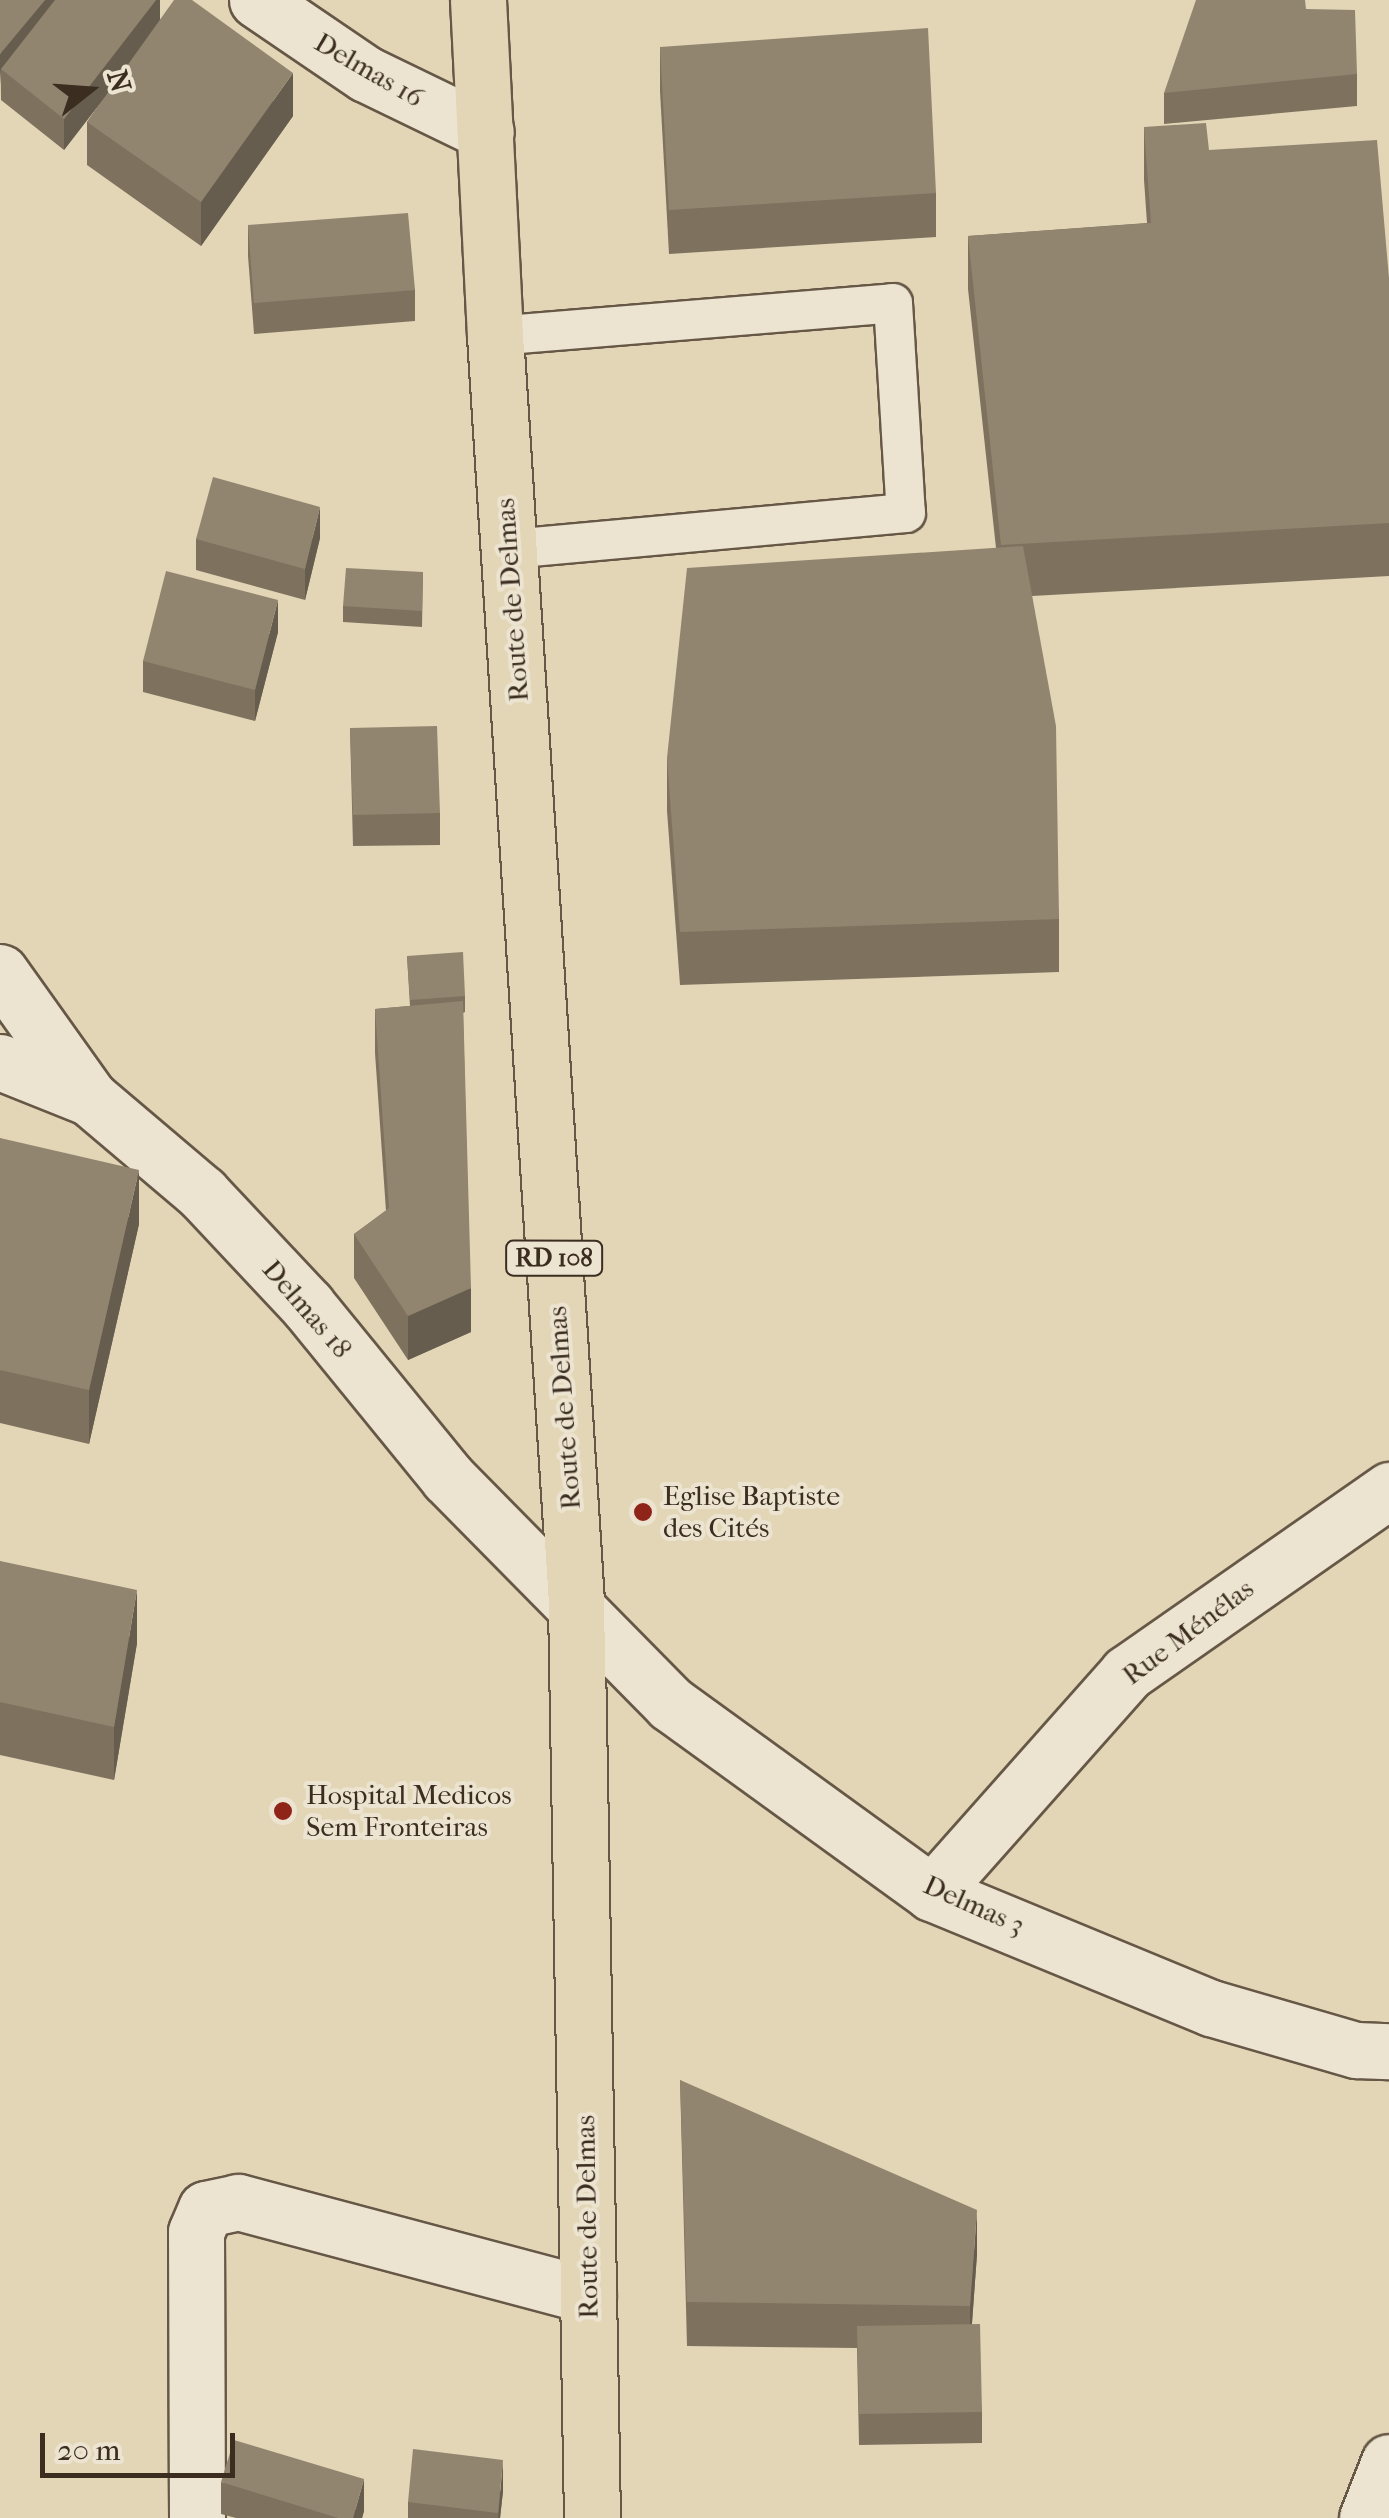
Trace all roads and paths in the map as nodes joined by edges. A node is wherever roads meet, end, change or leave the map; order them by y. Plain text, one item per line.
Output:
1 (257, 0) edge
2 (478, 0) edge
3 (486, 132) junction
4 (494, 336) junction
5 (509, 549) junction
6 (0, 972) edge
7 (0, 1062) edge
8 (90, 1098) junction
9 (1389, 1490) edge
10 (576, 1603) junction
11 (932, 1892) junction
12 (1389, 2051) edge
13 (588, 2296) junction
14 (1389, 2462) edge
15 (196, 2518) edge
16 (592, 2518) edge
17 (1367, 2518) edge

1 - 3 street, Delmas 16
2 - 3 main road, Route de Delmas / RD 108
3 - 4 main road, Route de Delmas / RD 108
4 - 5 main road, Route de Delmas / RD 108
4 - 5 lane
5 - 10 main road, Route de Delmas / RD 108
6 - 8 street
7 - 8 street, Delmas 18
8 - 10 street, Delmas 18
9 - 11 street, Rue Ménélas
10 - 11 street, Delmas 3
10 - 13 main road, Route de Delmas / RD 108
11 - 12 street, Delmas 3
13 - 15 street
13 - 16 main road, Route de Delmas / RD 108
14 - 17 street

